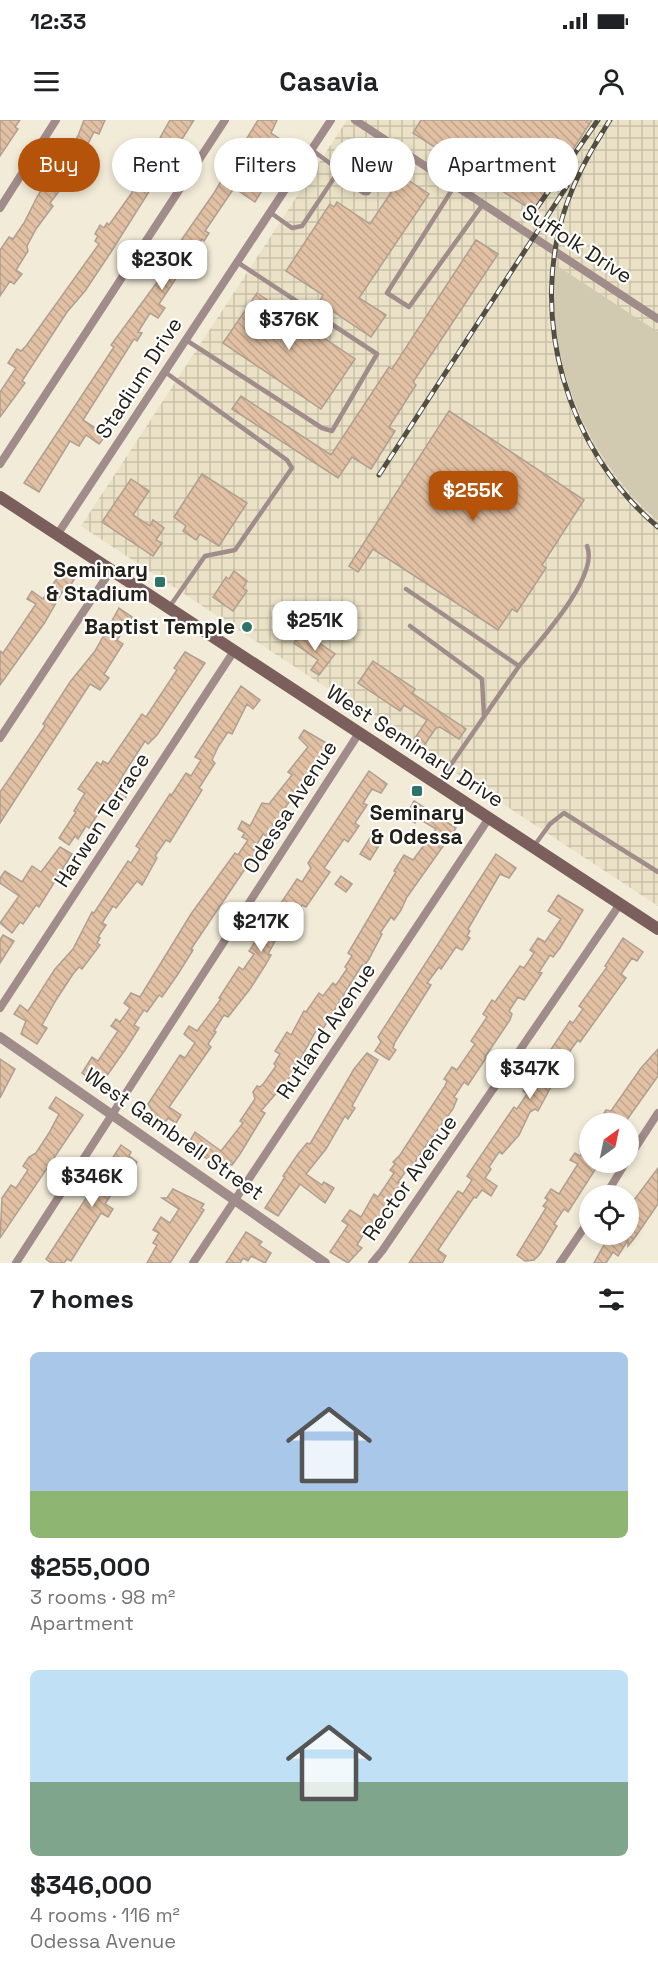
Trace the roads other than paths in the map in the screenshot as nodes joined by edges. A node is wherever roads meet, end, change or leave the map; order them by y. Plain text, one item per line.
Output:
1 (56, 120) edge
2 (225, 120) edge
3 (331, 120) edge
4 (355, 120) edge
5 (382, 138) edge
6 (318, 141) edge
7 (330, 184) edge
8 (285, 192) edge
9 (450, 192) edge
10 (465, 192) edge
11 (483, 204) junction
12 (0, 208) edge
13 (271, 213) junction
14 (237, 262) junction
15 (658, 319) edge
16 (186, 340) junction
17 (165, 372) junction
18 (0, 464) edge
19 (0, 497) edge
20 (57, 535) junction
21 (587, 546) dead end
22 (111, 570) junction
23 (406, 589) dead end
24 (169, 608) junction
25 (410, 626) dead end
26 (234, 651) junction
27 (519, 666) junction
28 (484, 716) junction
29 (359, 733) junction
30 (0, 738) edge
31 (437, 784) junction
32 (489, 818) junction
33 (533, 847) junction
34 (658, 872) edge
35 (620, 904) junction
36 (658, 929) edge
37 (0, 1008) edge
38 (0, 1037) edge
39 (658, 1113) edge
40 (114, 1116) junction
41 (639, 1142) edge
42 (235, 1200) junction
43 (579, 1235) edge
44 (16, 1263) edge
45 (193, 1263) edge
46 (325, 1263) edge
47 (372, 1263) edge
48 (561, 1263) edge

1 - 12 street
2 - 18 street
3 - 6 street, Stadium Drive
4 - 5 street, Suffolk Drive
7 - 13 lane
8 - 13 street, Stadium Drive
9 - 11 lane
10 - 11 street, Suffolk Drive
11 - 15 street, Suffolk Drive
13 - 14 street, Stadium Drive
14 - 16 street, Stadium Drive
14 - 16 lane
16 - 17 street, Stadium Drive
17 - 20 street, Stadium Drive
17 - 24 lane
19 - 20 main road, West Seminary Drive
20 - 22 main road, West Seminary Drive
21 - 27 lane
22 - 24 main road, West Seminary Drive
22 - 30 street
23 - 27 lane
24 - 26 main road, West Seminary Drive
25 - 28 lane
26 - 29 main road, West Seminary Drive
26 - 37 street, Harwen Terrace
27 - 28 lane
28 - 31 lane
29 - 31 main road, West Seminary Drive
29 - 40 street, Odessa Avenue
31 - 32 main road, West Seminary Drive
32 - 33 main road, West Seminary Drive
32 - 42 street, Rutland Avenue
33 - 34 lane
33 - 35 main road, West Seminary Drive
35 - 36 main road, West Seminary Drive
35 - 47 street, Rector Avenue
38 - 40 street, West Gambrell Street
39 - 41 street
40 - 42 street, West Gambrell Street
40 - 44 street, Odessa Avenue
42 - 45 street, Rutland Avenue
42 - 46 street, West Gambrell Street
43 - 48 street

